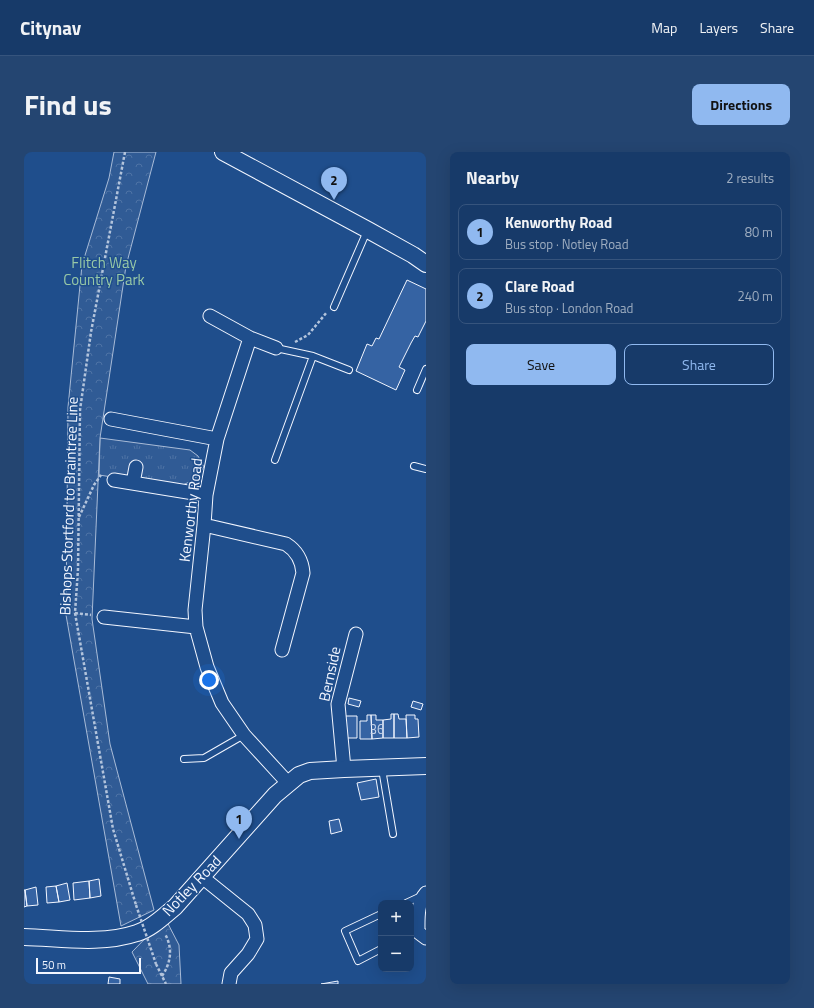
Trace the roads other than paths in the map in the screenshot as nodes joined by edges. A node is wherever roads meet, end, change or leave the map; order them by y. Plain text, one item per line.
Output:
1 (222, 152) edge
2 (368, 230) junction
3 (422, 259) edge
4 (334, 307) road end
5 (210, 316) dead end
6 (250, 338) junction
7 (276, 348) joint
8 (313, 356) junction
9 (426, 369) edge
10 (349, 370) dead end
11 (417, 390) dead end
12 (111, 419) dead end
13 (216, 440) junction
14 (275, 460) dead end
15 (414, 466) dead end
16 (136, 467) dead end
17 (426, 468) edge
18 (114, 480) road end
19 (133, 483) junction
20 (206, 494) junction
21 (204, 525) junction
22 (104, 617) dead end
23 (196, 627) junction
24 (356, 634) dead end
25 (282, 650) dead end
26 (244, 735) junction
27 (184, 759) dead end
28 (426, 766) edge
29 (382, 767) junction
30 (344, 769) junction
31 (288, 782) junction
32 (393, 834) dead end
33 (202, 877) junction
34 (425, 894) edge
35 (412, 900) edge
36 (378, 915) edge
37 (418, 935) edge
38 (24, 937) edge
39 (378, 951) edge
40 (229, 984) edge

1 - 2 street
2 - 3 street
2 - 4 lane
5 - 6 street
6 - 7 street
6 - 13 street, Kenworthy Road
7 - 8 lane
8 - 10 lane
8 - 14 lane
9 - 11 lane
12 - 13 street
13 - 20 street, Kenworthy Road
15 - 17 lane
16 - 19 street
18 - 19 street
19 - 20 street
20 - 21 street, Kenworthy Road
21 - 23 street, Kenworthy Road
21 - 25 street
22 - 23 street
23 - 26 street, Kenworthy Road
24 - 30 street, Bernside
26 - 27 lane
26 - 31 street, Kenworthy Road
28 - 29 street, Notley Road
29 - 30 street, Notley Road
29 - 32 lane
30 - 31 street, Notley Road
31 - 33 street, Notley Road
33 - 38 street, Notley Road
33 - 40 street
34 - 35 lane
34 - 37 street
36 - 39 lane

